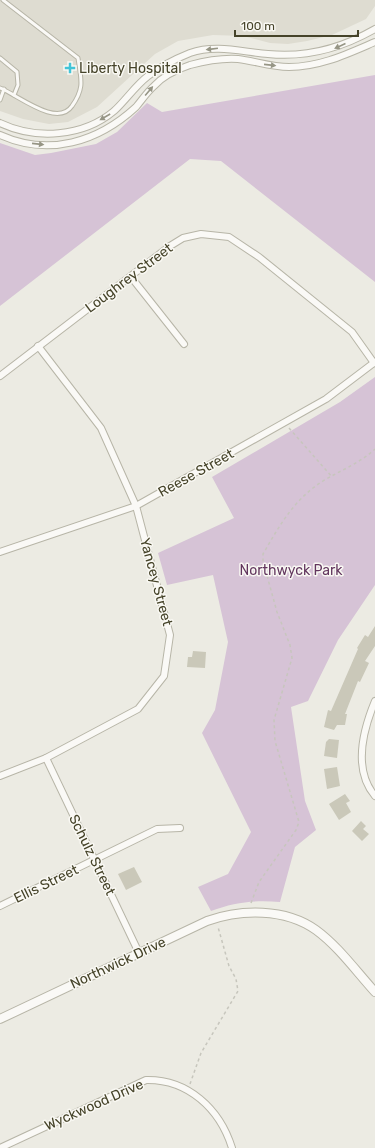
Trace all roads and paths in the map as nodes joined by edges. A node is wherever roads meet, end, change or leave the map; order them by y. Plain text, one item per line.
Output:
1 (3, 0) edge
2 (375, 29) edge
3 (375, 42) edge
4 (0, 58) edge
5 (0, 88) edge
6 (4, 89) junction
7 (14, 95) junction
8 (0, 100) edge
9 (0, 123) edge
10 (0, 135) edge
11 (131, 277) junction
12 (184, 344) dead end
13 (38, 346) junction
14 (374, 362) edge
15 (0, 376) edge
16 (289, 428) dead end
17 (375, 449) edge
18 (332, 477) junction
19 (136, 506) junction
20 (0, 552) edge
21 (375, 701) edge
22 (46, 758) junction
23 (0, 776) edge
24 (375, 796) edge
25 (180, 828) dead end
26 (94, 860) junction
27 (251, 903) dead end
28 (0, 906) edge
29 (220, 930) dead end
30 (139, 953) junction
31 (375, 992) edge
32 (0, 1018) edge
33 (190, 1084) dead end
34 (0, 1148) edge
35 (232, 1148) edge

1 - 7 lane
2 -> 9 street
10 -> 3 street
4 - 7 lane
5 - 6 lane
6 - 7 lane
6 - 8 lane
11 - 12 street
11 - 13 street, Loughrey Street
11 - 14 street, Loughrey Street
13 - 15 street, Loughrey Street
13 - 19 street, Yancey Street
14 - 19 street, Reese Street
16 - 18 path
17 - 18 path
18 - 27 path
19 - 20 street, Reese Street
19 - 22 street, Yancey Street
21 - 24 street
22 - 23 street, Yancey Street
22 - 26 street, Schulz Street
25 - 26 street, Ellis Street
26 - 28 street, Ellis Street
26 - 30 street, Schulz Street
29 - 33 path
30 - 31 street, Northwick Drive
30 - 32 street, Northwick Drive
34 - 35 street, Wyckwood Drive

